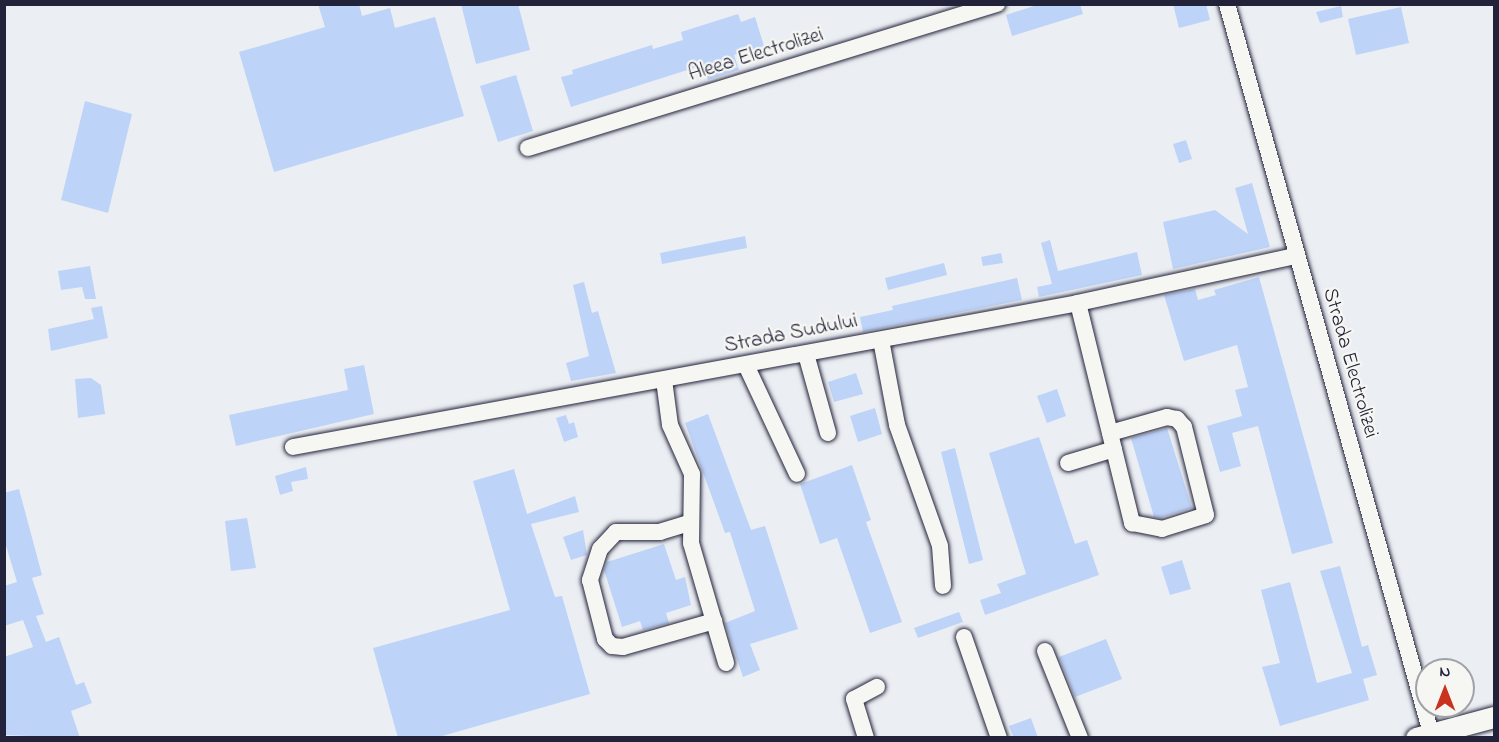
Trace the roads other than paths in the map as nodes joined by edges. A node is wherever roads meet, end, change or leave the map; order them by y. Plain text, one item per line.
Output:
1 (997, 4) edge
2 (1227, 4) edge
3 (528, 148) dead end
4 (1296, 256) junction
5 (1078, 303) junction
6 (881, 340) junction
7 (806, 354) junction
8 (746, 365) junction
9 (664, 380) junction
10 (828, 433) dead end
11 (1112, 441) junction
12 (293, 447) dead end
13 (1068, 464) dead end
14 (796, 474) dead end
15 (689, 523) junction
16 (944, 586) dead end
17 (714, 621) junction
18 (964, 637) dead end
19 (1045, 651) dead end
20 (726, 663) dead end
21 (877, 687) dead end
22 (1494, 717) edge
23 (1424, 735) edge
24 (866, 738) edge
25 (999, 738) edge
26 (1080, 738) edge

1 - 3 street, Aleea Electrolizei
2 - 4 street, Strada Electrolizei
4 - 5 street, Strada Sudului
4 - 23 street, Strada Electrolizei
5 - 6 street, Strada Sudului
5 - 11 street
6 - 7 street, Strada Sudului
6 - 16 street
7 - 8 street, Strada Sudului
7 - 10 street
8 - 9 street, Strada Sudului
8 - 14 street
9 - 12 street, Strada Sudului
9 - 15 street
11 - 11 street
11 - 13 street
15 - 17 street
15 - 17 street
17 - 20 street
18 - 25 street
19 - 26 street
21 - 24 street
22 - 23 main road

